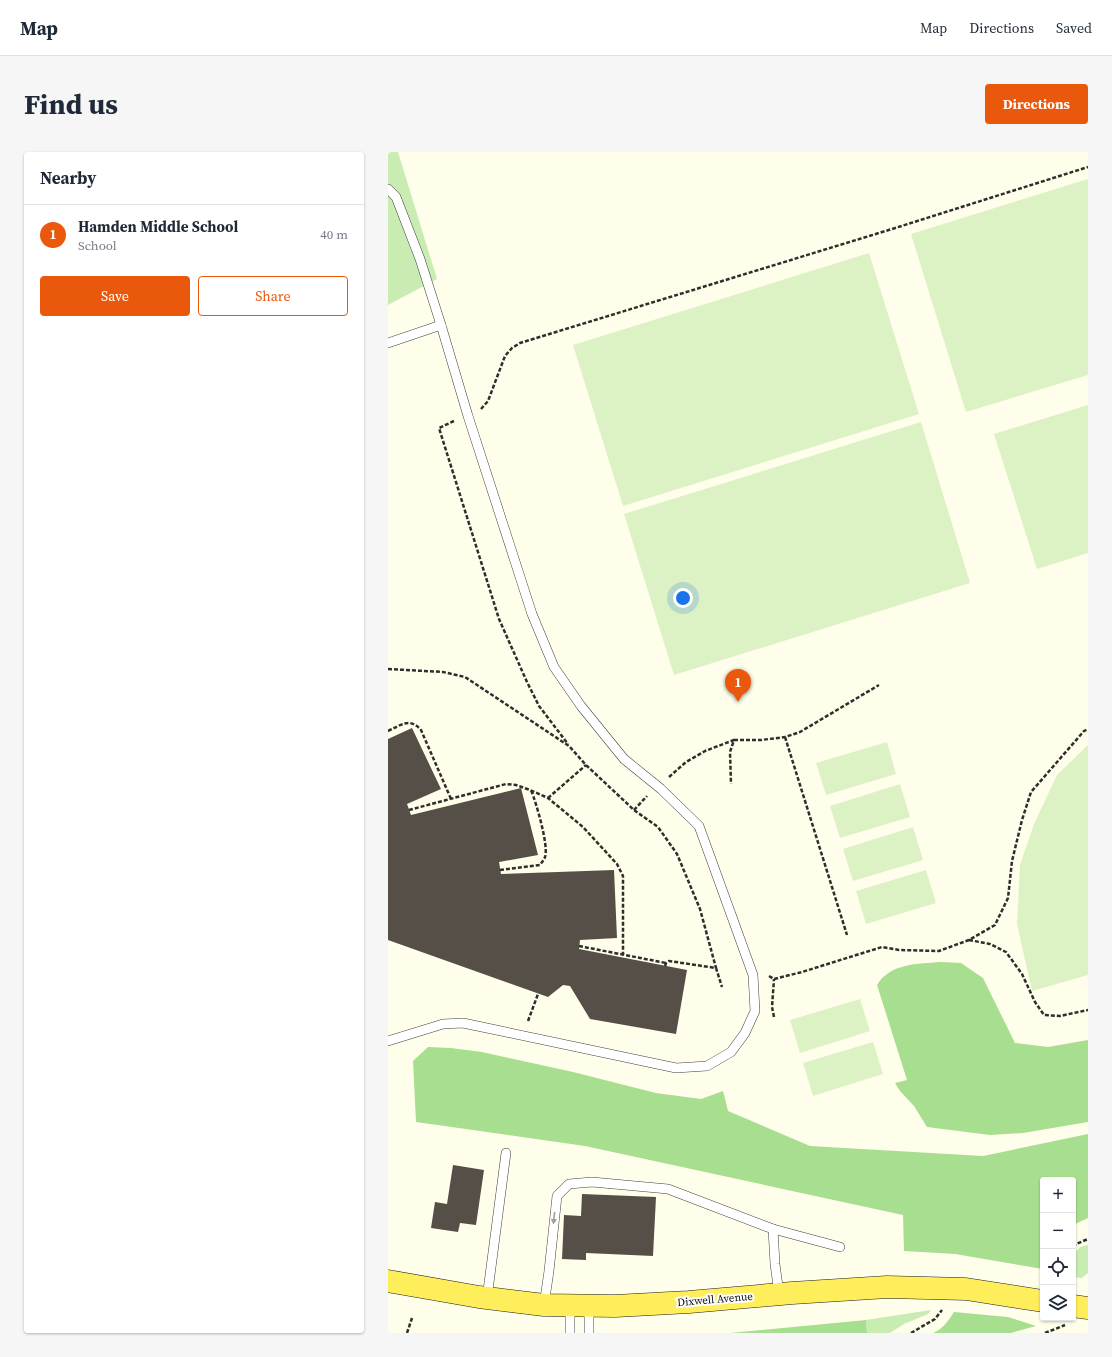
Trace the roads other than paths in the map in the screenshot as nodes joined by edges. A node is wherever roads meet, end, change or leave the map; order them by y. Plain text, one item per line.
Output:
1 (388, 189) edge
2 (441, 325) junction
3 (388, 344) edge
4 (388, 1041) edge
5 (506, 1153) dead end
6 (773, 1229) junction
7 (840, 1247) dead end
8 (388, 1280) edge
9 (779, 1294) junction
10 (487, 1298) junction
11 (1040, 1301) edge
12 (544, 1305) junction
13 (580, 1306) junction
14 (1076, 1306) edge
15 (1088, 1308) edge
16 (570, 1333) edge
17 (589, 1333) edge

1 - 2 lane
2 - 3 lane
2 - 4 lane
5 - 10 lane
6 - 7 lane
6 - 9 lane
6 -> 12 lane
8 - 10 main road, Dixwell Avenue
9 - 11 main road, Dixwell Avenue
9 - 13 main road, Dixwell Avenue
10 - 12 main road, Dixwell Avenue
12 - 13 main road, Dixwell Avenue
13 - 16 lane
13 - 17 lane
14 - 15 main road

